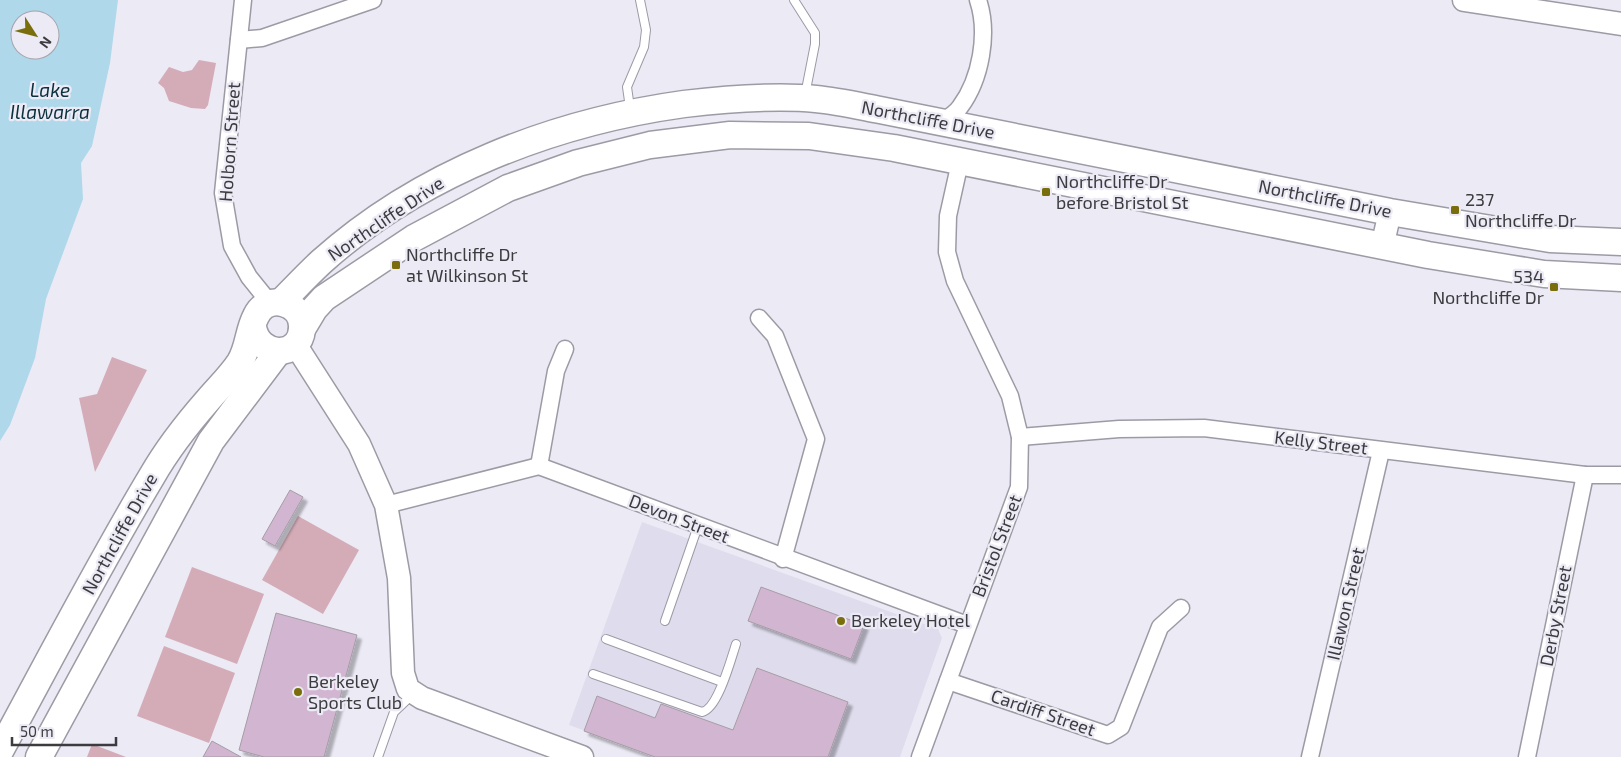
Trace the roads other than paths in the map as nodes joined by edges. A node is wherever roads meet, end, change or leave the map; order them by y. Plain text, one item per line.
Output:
1 (243, 0) edge
2 (374, 0) edge
3 (640, 0) edge
4 (794, 0) edge
5 (978, 0) edge
6 (1464, 0) edge
7 (1621, 24) edge
8 (239, 40) junction
9 (804, 99) junction
10 (631, 113) junction
11 (942, 122) junction
12 (960, 162) junction
13 (1390, 212) junction
14 (1621, 242) edge
15 (1382, 247) junction
16 (1621, 278) edge
17 (275, 303) junction
18 (759, 318) dead end
19 (253, 327) junction
20 (292, 342) junction
21 (565, 349) dead end
22 (1020, 437) junction
23 (1381, 450) junction
24 (539, 466) junction
25 (1584, 475) junction
26 (1621, 475) edge
27 (386, 504) junction
28 (698, 526) junction
29 (783, 559) junction
30 (1181, 608) dead end
31 (665, 621) dead end
32 (967, 626) junction
33 (606, 639) dead end
34 (736, 644) dead end
35 (593, 674) dead end
36 (948, 681) junction
37 (722, 682) junction
38 (414, 694) junction
39 (0, 751) edge
40 (39, 757) edge
41 (378, 757) edge
42 (582, 757) edge
43 (920, 757) edge
44 (1310, 757) edge
45 (1527, 757) edge

1 - 8 street, Holborn Street
2 - 8 street
3 - 10 lane
4 - 9 lane
5 - 11 street
6 - 7 street
8 - 17 street, Holborn Street
9 - 10 main road, Northcliffe Drive
9 - 11 main road, Northcliffe Drive
10 - 17 main road, Northcliffe Drive
11 - 13 main road, Northcliffe Drive
12 - 15 main road, Northcliffe Drive
12 - 20 main road, Northcliffe Drive
12 - 22 street, Bristol Street
13 - 14 main road, Northcliffe Drive
13 - 15 street
15 - 16 main road, Northcliffe Drive
17 - 19 main road
17 - 20 main road
18 - 29 street
19 - 20 main road
19 - 39 main road, Northcliffe Drive
20 - 27 street
20 - 40 main road, Northcliffe Drive
21 - 24 street
22 - 23 street, Kelly Street
22 - 32 street, Bristol Street
23 - 25 street, Kelly Street
23 - 44 street, Illawon Street
24 - 27 street
24 - 28 street, Devon Street
25 - 26 street, Kelly Street
25 - 45 street, Derby Street
27 - 38 street
28 - 29 street, Devon Street
28 - 31 lane
29 - 32 street, Devon Street
30 - 36 street, Cardiff Street
32 - 36 street, Bristol Street
33 - 37 lane
34 - 37 lane
35 - 37 lane
36 - 43 street, Bristol Street
38 - 41 lane
38 - 42 street

